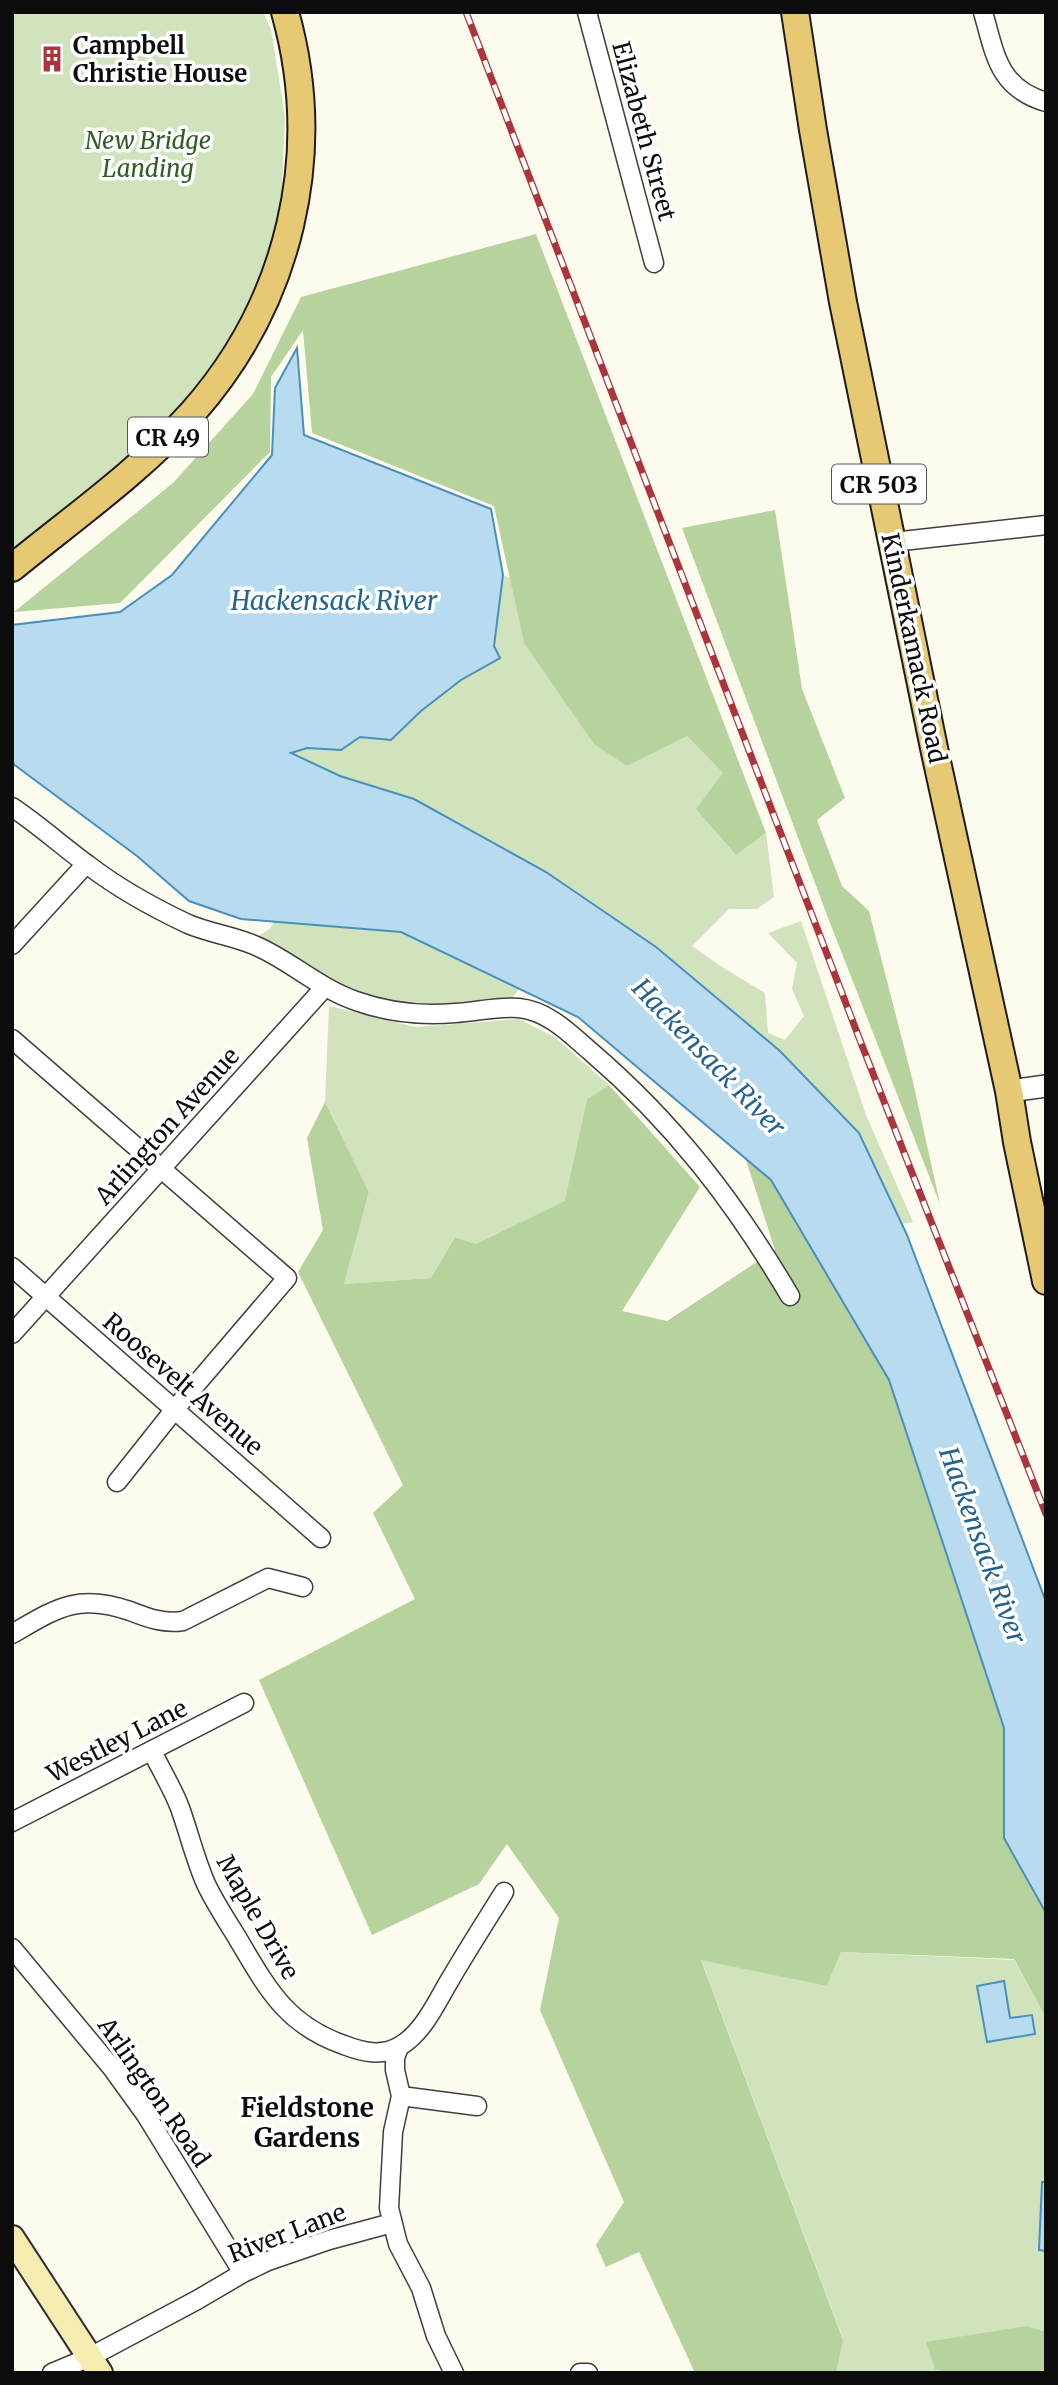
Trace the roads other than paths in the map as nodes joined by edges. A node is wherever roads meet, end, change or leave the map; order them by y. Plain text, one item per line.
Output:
1 (285, 12) edge
2 (587, 12) edge
3 (795, 12) edge
4 (982, 12) edge
5 (1046, 102) edge
6 (654, 263) dead end
7 (1046, 526) edge
8 (893, 542) junction
9 (12, 568) edge
10 (12, 807) edge
11 (86, 864) junction
12 (12, 945) edge
13 (324, 988) junction
14 (12, 1039) edge
15 (1046, 1087) edge
16 (1009, 1091) junction
17 (163, 1170) junction
18 (12, 1267) edge
19 (1046, 1281) edge
20 (46, 1296) junction
21 (790, 1296) dead end
22 (12, 1334) edge
23 (175, 1409) junction
24 (117, 1482) dead end
25 (321, 1538) dead end
26 (303, 1587) dead end
27 (12, 1634) edge
28 (244, 1703) dead end
29 (152, 1751) junction
30 (12, 1822) edge
31 (503, 1892) dead end
32 (12, 1948) edge
33 (399, 2047) junction
34 (401, 2096) junction
35 (477, 2106) dead end
36 (392, 2223) junction
37 (12, 2238) edge
38 (243, 2273) junction
39 (95, 2365) edge
40 (52, 2373) edge
41 (454, 2373) edge
42 (580, 2373) edge
43 (588, 2373) edge

1 - 9 main road, CR 49
2 - 6 street, Elizabeth Street
3 - 8 main road, Kinderkamack Road / CR 503
4 - 5 street
7 - 8 street
8 - 16 main road, Kinderkamack Road / CR 503
10 - 11 street
11 - 12 street
11 - 13 street
13 - 17 street, Arlington Avenue
13 - 21 street
14 - 17 street
15 - 16 street
16 - 19 main road, Kinderkamack Road / CR 503
17 - 20 street, Arlington Avenue
17 - 23 street
18 - 20 street, Roosevelt Avenue
20 - 22 street
20 - 23 street, Roosevelt Avenue
23 - 24 street
23 - 25 street, Roosevelt Avenue
26 - 27 street
28 - 29 street, Westley Lane
29 - 30 street, Westley Lane
29 - 33 street, Maple Drive
31 - 33 street
32 - 38 street, Arlington Road
33 - 34 street
34 - 35 street
34 - 36 street
36 - 38 street, River Lane
36 - 41 street
37 - 39 main road
38 - 39 street, River Lane
39 - 40 street, River Lane
42 - 43 street

